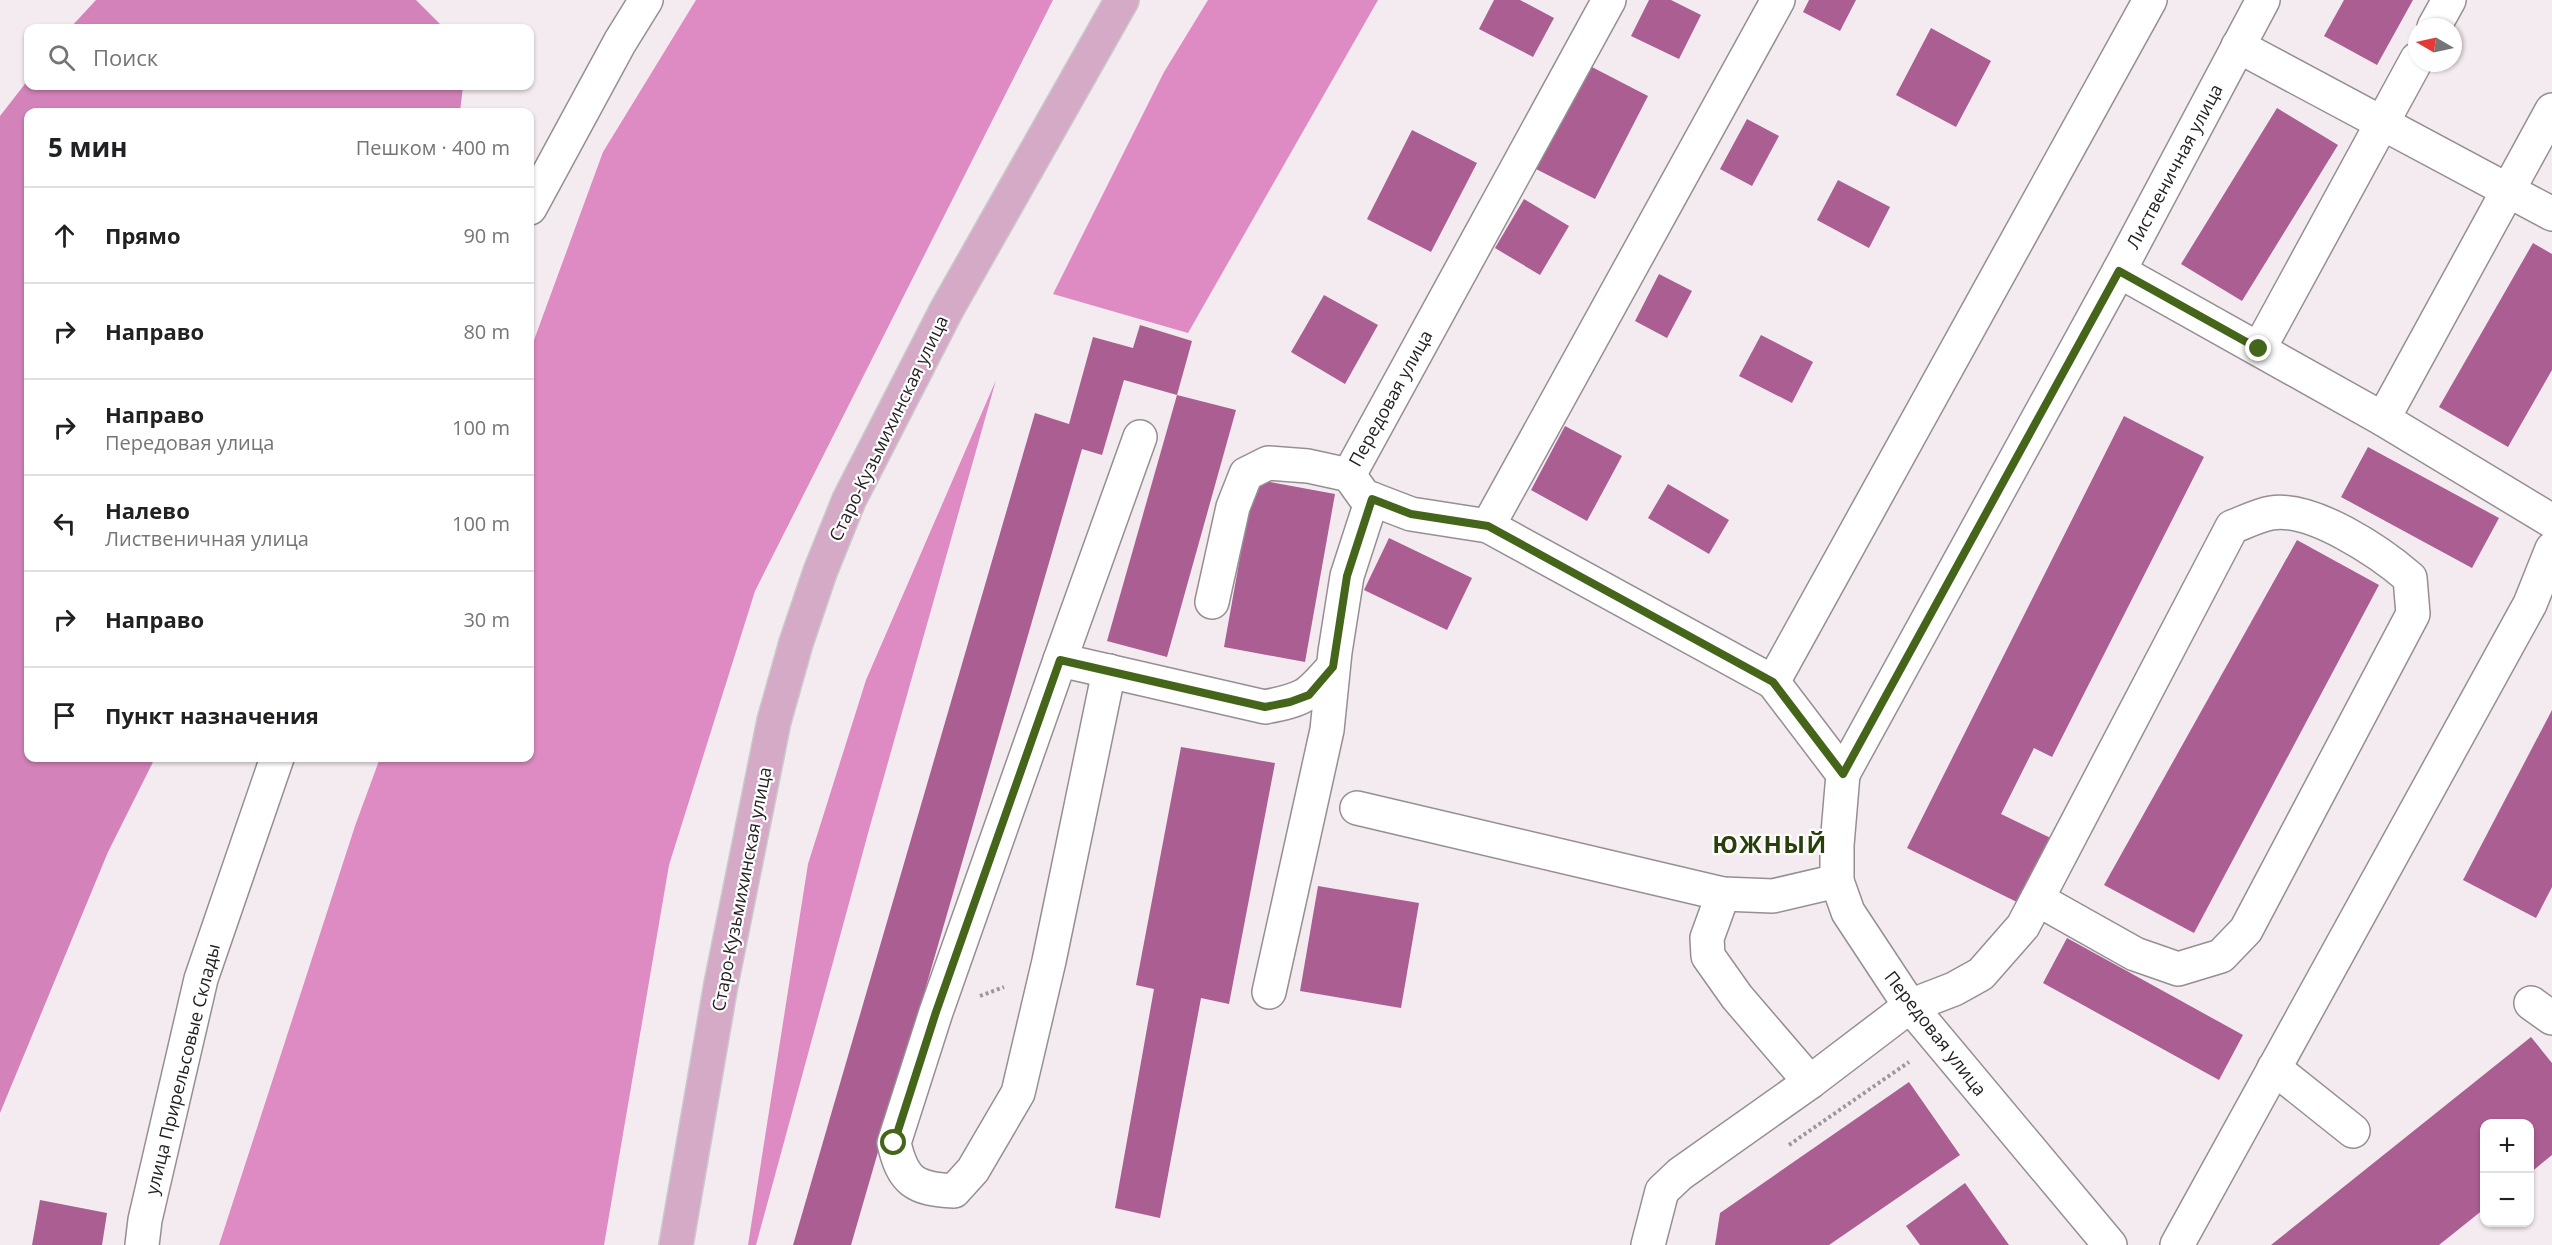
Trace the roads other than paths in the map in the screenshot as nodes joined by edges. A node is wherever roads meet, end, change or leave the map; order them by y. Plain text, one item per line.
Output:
1 (646, 0) edge
2 (1122, 0) edge
3 (1608, 0) edge
4 (1778, 0) edge
5 (2150, 0) edge
6 (2263, 0) edge
7 (2449, 0) edge
8 (2439, 18) edge
9 (2238, 46) junction
10 (2410, 72) edge
11 (2552, 110) edge
12 (2382, 123) junction
13 (2508, 191) junction
14 (534, 201) edge
15 (2552, 214) edge
16 (2119, 271) junction
17 (2259, 349) junction
18 (2383, 419) junction
19 (1140, 437) dead end
20 (1348, 475) junction
21 (1372, 499) junction
22 (2552, 521) edge
23 (1488, 526) junction
24 (2552, 549) edge
25 (1212, 602) dead end
26 (1060, 660) junction
27 (1333, 667) junction
28 (1109, 671) junction
29 (1773, 682) junction
30 (276, 762) edge
31 (1843, 774) junction
32 (1357, 808) dead end
33 (1837, 881) junction
34 (1723, 894) junction
35 (2037, 899) junction
36 (1269, 992) dead end
37 (1910, 1006) junction
38 (2274, 1068) junction
39 (1809, 1082) junction
40 (2353, 1131) dead end
41 (142, 1245) edge
42 (676, 1245) edge
43 (1648, 1245) edge
44 (2110, 1245) edge
45 (2177, 1245) edge

1 - 14 street
2 - 42 main road, Старо-Кузьмихинская улица
3 - 20 street, Передовая улица
4 - 23 street
5 - 29 street
6 - 9 street, Лиственичная улица
7 - 8 street
9 - 12 street
9 - 16 street, Лиственичная улица
10 - 12 street
11 - 13 street
12 - 13 street
12 - 17 street
13 - 15 street
13 - 18 street
16 - 17 street
16 - 31 street, Лиственичная улица
17 - 18 street
18 - 22 street
19 - 26 street
20 - 21 street, Передовая улица
20 - 25 street
21 - 23 street, Передовая улица
21 - 27 street
23 - 29 street, Передовая улица
24 - 38 street
26 - 28 street
26 - 28 street
27 - 28 street
27 - 36 street
29 - 31 street, Передовая улица
30 - 41 street, улица Прирельсовые Склады
31 - 33 street, Передовая улица
32 - 34 street
33 - 34 street
33 - 37 street, Передовая улица
34 - 39 street
35 - 35 street
35 - 37 street
37 - 39 street
37 - 44 street, Передовая улица
38 - 40 street
38 - 45 street
39 - 43 street

